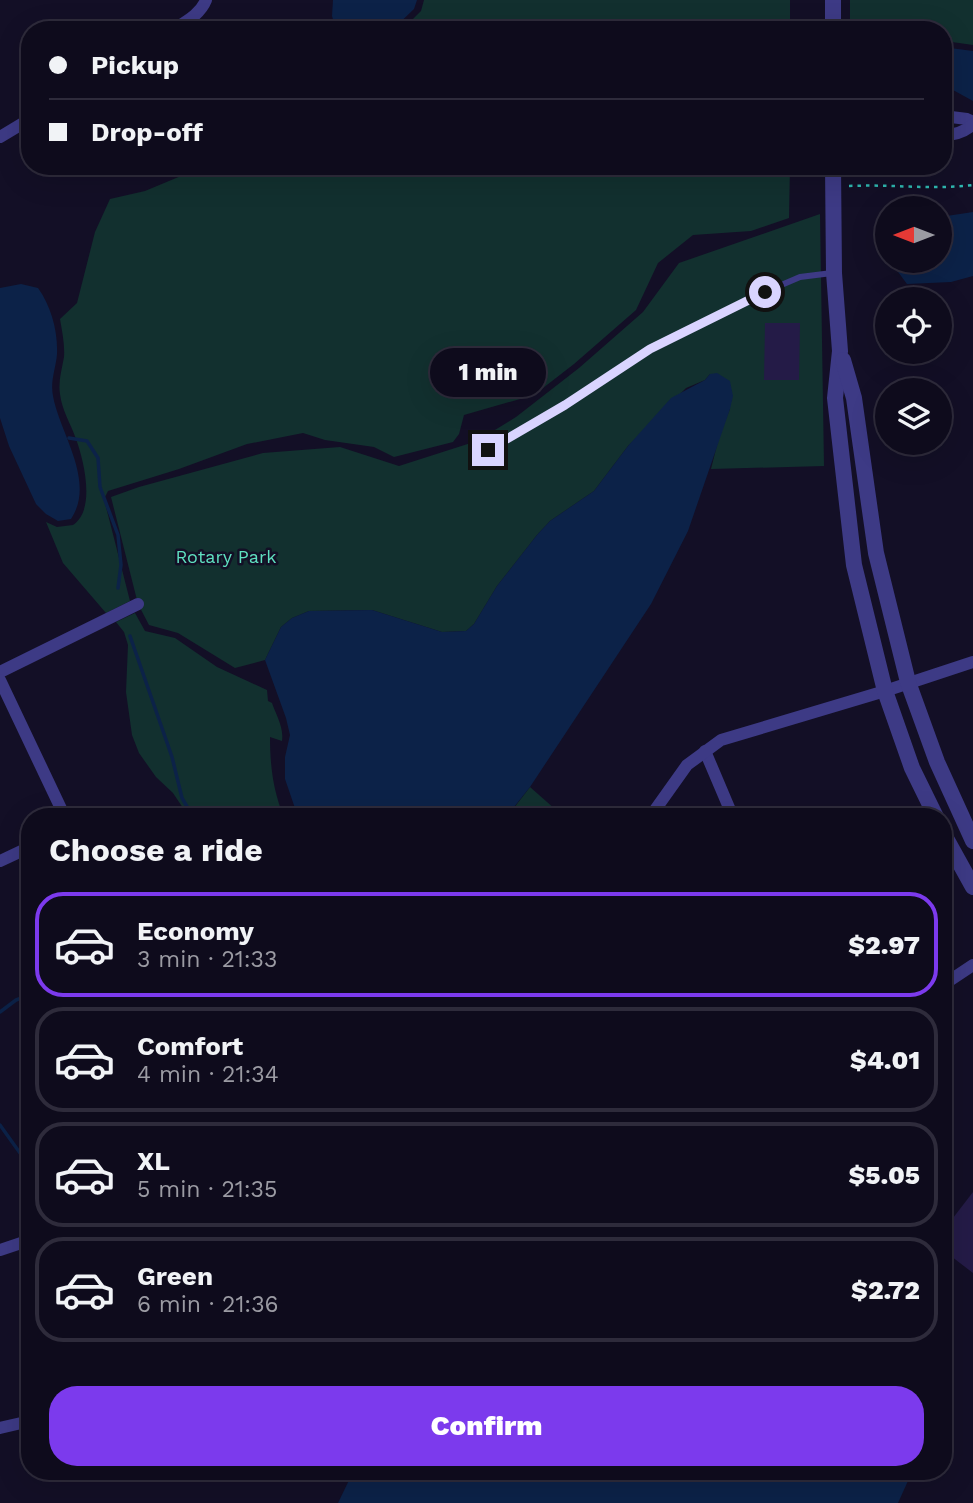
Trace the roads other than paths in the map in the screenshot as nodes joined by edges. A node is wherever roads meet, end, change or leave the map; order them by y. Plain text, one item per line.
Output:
1 (206, 0) edge
2 (833, 0) edge
3 (187, 21) edge
4 (833, 21) edge
5 (952, 117) edge
6 (973, 123) edge
7 (21, 124) edge
8 (952, 135) edge
9 (0, 137) edge
10 (833, 175) edge
11 (834, 273) junction
12 (840, 351) junction
13 (488, 450) dead end
14 (138, 604) dead end
15 (973, 662) edge
16 (0, 672) edge
17 (0, 680) edge
18 (908, 682) junction
19 (885, 691) junction
20 (705, 751) junction
21 (61, 808) edge
22 (656, 808) edge
23 (729, 808) edge
24 (932, 808) edge
25 (973, 841) edge
26 (952, 849) edge
27 (21, 852) edge
28 (0, 862) edge
29 (973, 887) edge
30 (973, 965) edge
31 (952, 979) edge
32 (21, 1243) edge
33 (0, 1250) edge
34 (21, 1423) edge
35 (0, 1428) edge

1 - 3 street
2 - 4 street
5 - 6 street
6 - 8 street
7 - 9 street
10 - 11 street
11 - 12 street
11 - 13 lane
12 - 18 street
12 - 19 street
14 - 16 street
15 - 18 street
17 - 21 street
18 - 19 street
18 - 25 street
19 - 20 street
19 - 24 street
20 - 22 street
20 - 23 street
26 - 29 street
27 - 28 street
30 - 31 street
32 - 33 street
34 - 35 street

